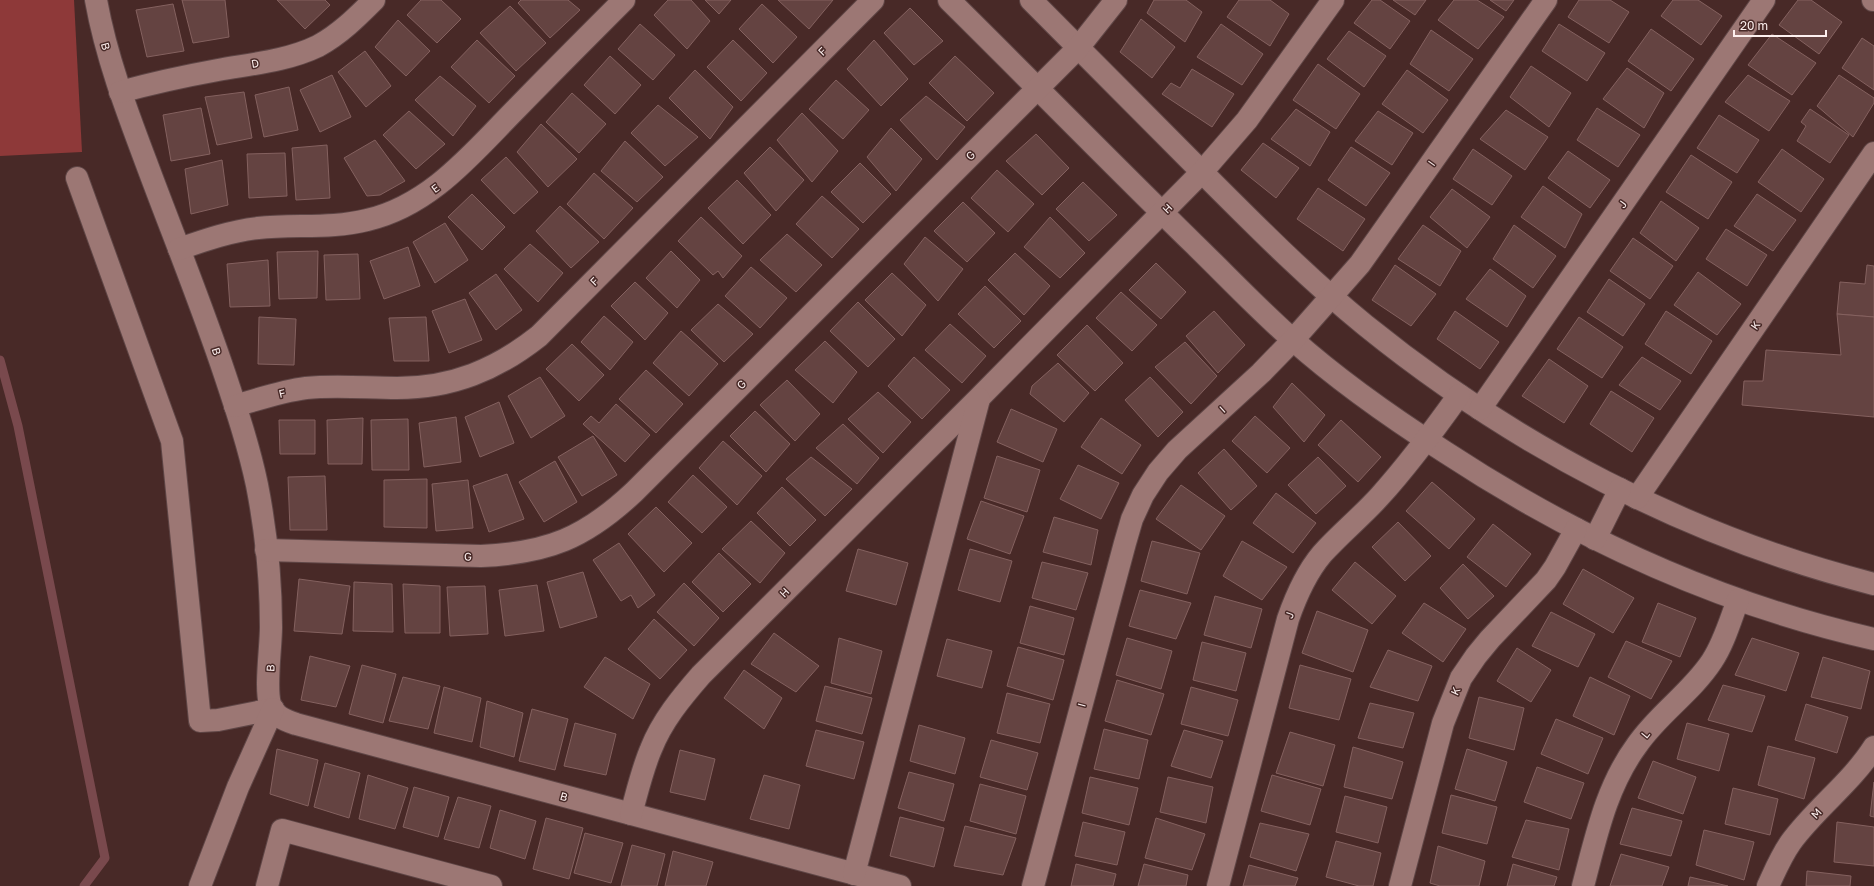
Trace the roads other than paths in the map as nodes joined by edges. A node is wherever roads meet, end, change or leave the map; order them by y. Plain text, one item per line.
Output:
1 (96, 0) edge
2 (374, 0) edge
3 (624, 0) edge
4 (874, 0) edge
5 (949, 0) edge
6 (1031, 0) edge
7 (1116, 0) edge
8 (1333, 0) edge
9 (1546, 0) edge
10 (1764, 0) edge
11 (1078, 48) junction
12 (1038, 87) junction
13 (120, 92) junction
14 (1874, 153) edge
15 (1202, 172) junction
16 (77, 178) dead end
17 (1162, 213) junction
18 (179, 249) junction
19 (1330, 296) junction
20 (1293, 340) junction
21 (1459, 395) junction
22 (980, 398) junction
23 (235, 406) junction
24 (1480, 409) junction
25 (1427, 440) junction
26 (1628, 493) junction
27 (1576, 529) junction
28 (1595, 539) junction
29 (266, 550) junction
30 (1874, 584) edge
31 (1738, 600) junction
32 (1874, 639) edge
33 (272, 709) junction
34 (1874, 747) edge
35 (631, 814) junction
36 (854, 874) junction
37 (200, 886) edge
38 (267, 886) edge
39 (491, 886) edge
40 (900, 886) edge
41 (1033, 886) edge
42 (1218, 886) edge
43 (1400, 886) edge
44 (1583, 886) edge
45 (1768, 886) edge

1 - 13 street, B
2 - 13 street, D
3 - 18 street, E
4 - 23 street, F
5 - 12 street
6 - 11 street
7 - 11 street, G
8 - 15 street, H
9 - 19 street, I
10 - 24 street, J
11 - 12 street, G
11 - 15 street
12 - 17 street
12 - 29 street, G
13 - 18 street, B
14 - 26 street, K
15 - 17 street, H
15 - 19 street
16 - 33 street
17 - 20 street
17 - 22 street, H
18 - 23 street, B
19 - 20 street, I
19 - 21 street
20 - 25 street
20 - 41 street, I
21 - 24 street
21 - 25 street, J
22 - 35 street, H
22 - 36 street, H
23 - 29 street, B
24 - 26 street
25 - 27 street
25 - 42 street, J
26 - 28 street, K
26 - 30 street
27 - 28 street
27 - 43 street, K
28 - 31 street
29 - 33 street, B
31 - 32 street
31 - 44 street, L
33 - 35 street, B
33 - 37 street
34 - 45 street, M
35 - 36 street, B
36 - 40 street, B
38 - 39 street

